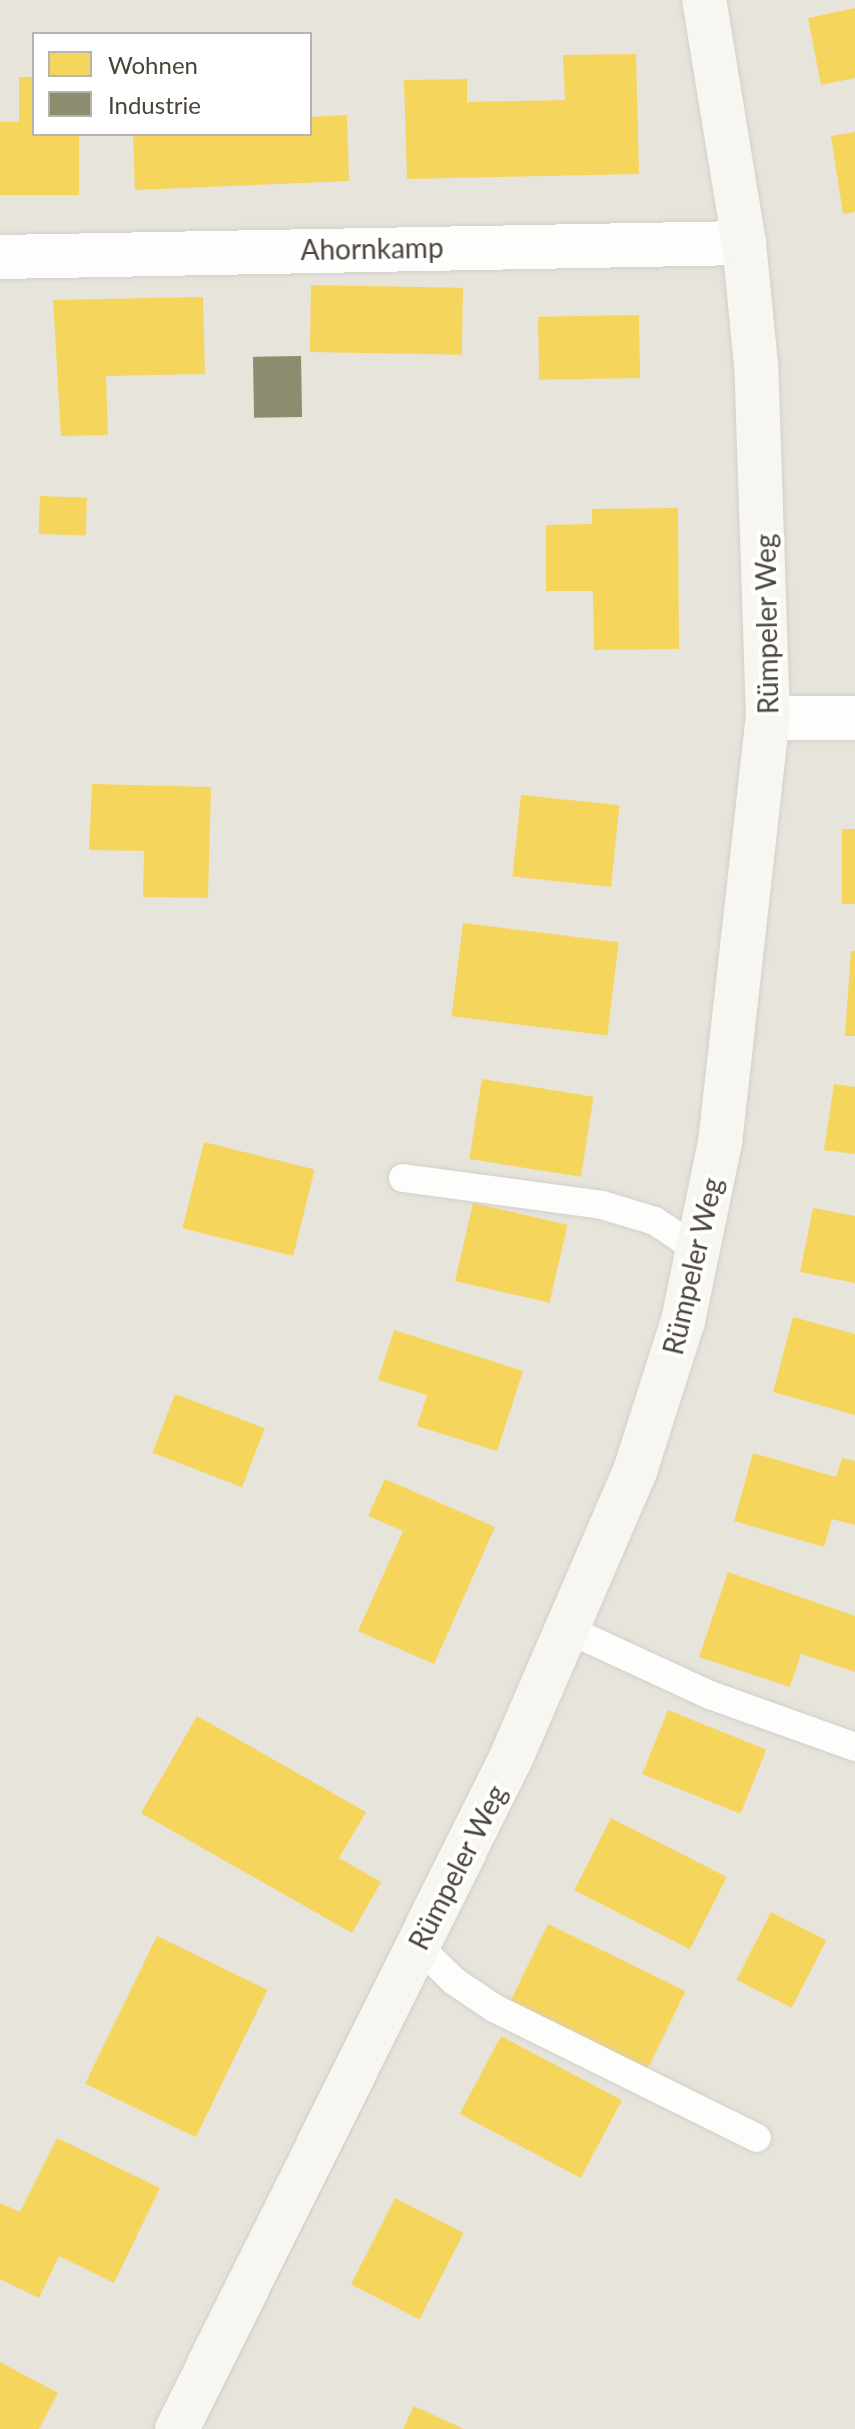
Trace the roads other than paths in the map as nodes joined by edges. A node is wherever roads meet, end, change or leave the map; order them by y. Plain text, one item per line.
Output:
1 (704, 0) edge
2 (744, 243) junction
3 (0, 257) edge
4 (768, 718) junction
5 (855, 718) edge
6 (403, 1178) dead end
7 (698, 1250) junction
8 (567, 1629) junction
9 (855, 1747) edge
10 (417, 1945) junction
11 (757, 2138) dead end
12 (177, 2429) edge

1 - 2 street, Rümpeler Weg
2 - 3 street, Ahornkamp
2 - 4 street, Rümpeler Weg
4 - 5 street
4 - 7 street, Rümpeler Weg
6 - 7 lane
7 - 8 street, Rümpeler Weg
8 - 9 lane
8 - 10 street, Rümpeler Weg
10 - 11 lane
10 - 12 street, Rümpeler Weg

